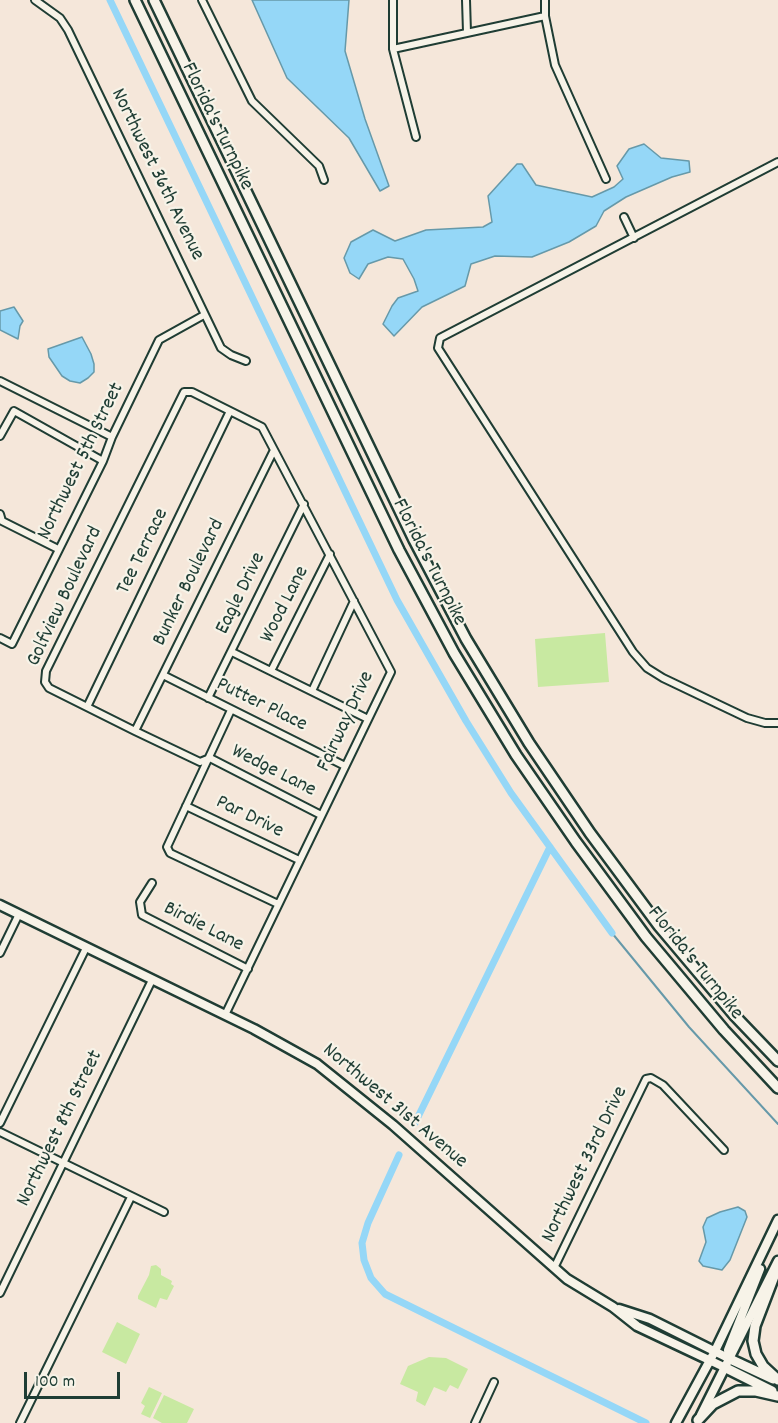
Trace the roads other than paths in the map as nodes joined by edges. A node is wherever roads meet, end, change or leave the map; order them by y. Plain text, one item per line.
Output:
1 (35, 0) edge
2 (135, 0) edge
3 (154, 0) edge
4 (202, 0) edge
5 (393, 0) edge
6 (466, 0) edge
7 (545, 0) edge
8 (545, 16) junction
9 (467, 32) junction
10 (393, 49) junction
11 (416, 137) dead end
12 (778, 162) edge
13 (606, 179) dead end
14 (324, 180) dead end
15 (624, 216) dead end
16 (634, 238) junction
17 (204, 315) junction
18 (246, 361) dead end
19 (0, 381) edge
20 (184, 392) joint
21 (231, 411) junction
22 (0, 436) edge
23 (112, 437) junction
24 (274, 450) junction
25 (103, 460) junction
26 (304, 504) junction
27 (0, 514) edge
28 (58, 549) junction
29 (330, 554) junction
30 (354, 601) junction
31 (0, 638) edge
32 (232, 652) junction
33 (271, 671) junction
34 (163, 675) junction
35 (312, 691) junction
36 (208, 698) junction
37 (87, 707) junction
38 (231, 710) junction
39 (368, 719) junction
40 (778, 723) edge
41 (135, 731) junction
42 (210, 758) junction
43 (345, 766) junction
44 (186, 806) junction
45 (321, 815) junction
46 (299, 860) junction
47 (152, 883) dead end
48 (278, 904) junction
49 (0, 905) edge
50 (19, 915) junction
51 (86, 948) junction
52 (0, 953) edge
53 (248, 969) junction
54 (152, 980) junction
55 (225, 1015) junction
56 (778, 1061) edge
57 (778, 1088) edge
58 (0, 1123) edge
59 (0, 1132) edge
60 (724, 1150) dead end
61 (63, 1163) junction
62 (131, 1197) junction
63 (164, 1212) dead end
64 (778, 1220) edge
65 (763, 1250) junction
66 (778, 1261) edge
67 (555, 1266) junction
68 (778, 1266) edge
69 (0, 1293) edge
70 (613, 1307) junction
71 (715, 1351) junction
72 (709, 1361) junction
73 (728, 1364) junction
74 (778, 1381) edge
75 (494, 1382) dead end
76 (778, 1395) edge
77 (697, 1422) edge
78 (20, 1423) edge
79 (475, 1423) edge
80 (676, 1423) edge

1 - 17 street, Northwest 36th Avenue
2 - 57 highway, Florida's Turnpike
3 - 56 highway, Florida's Turnpike
4 - 14 street
5 - 10 street
6 - 9 street
7 - 8 street
8 - 9 street
8 - 13 street
9 - 10 street
10 - 11 street
12 - 16 street
15 - 16 street
16 - 40 street
17 - 18 street, Northwest 36th Avenue
17 - 23 street, Northwest 5th Street
19 - 23 street
20 - 21 street, Fairway Drive
20 - 37 street, Golfview Boulevard
21 - 24 street, Fairway Drive
21 - 37 street, Tee Terrace
22 - 25 street
23 - 25 street, Northwest 5th Street
24 - 26 street, Fairway Drive
24 - 34 street, Bunker Boulevard
25 - 28 street, Northwest 5th Street
26 - 29 street, Fairway Drive
26 - 32 street, Eagle Drive
27 - 28 street
28 - 31 street, Northwest 5th Street
29 - 30 street, Fairway Drive
29 - 33 street, Wood Lane
30 - 35 street
30 - 39 street, Fairway Drive
32 - 33 street
32 - 36 street, Eagle Drive
33 - 35 street
34 - 36 street, Putter Place
34 - 41 street, Bunker Boulevard
35 - 39 street
36 - 38 street, Putter Place
37 - 41 street, Golfview Boulevard
38 - 42 street
38 - 43 street, Putter Place
39 - 43 street, Fairway Drive
41 - 42 street, Golfview Boulevard
42 - 44 street
42 - 45 street, Wedge Lane
43 - 45 street, Fairway Drive
44 - 46 street, Par Drive
44 - 48 street
45 - 46 street, Fairway Drive
46 - 48 street, Fairway Drive
47 - 53 street, Birdie Lane
48 - 53 street, Fairway Drive
49 - 50 main road, Northwest 31st Avenue
50 - 51 main road, Northwest 31st Avenue
50 - 52 street
51 - 54 main road, Northwest 31st Avenue
51 - 58 street
53 - 55 street, Fairway Drive
54 - 55 main road, Northwest 31st Avenue
54 - 61 street, Northwest 8th Street
55 - 67 main road, Northwest 31st Avenue
59 - 61 street
60 - 67 street, Northwest 33rd Drive
61 - 62 street
61 - 69 street, Northwest 8th Street
62 - 63 street
62 - 78 street
64 - 65 main road
65 - 71 main road
65 - 73 main road
66 - 73 main road
67 - 70 main road, Northwest 31st Avenue
68 - 74 highway
70 - 71 main road, Northwest 31st Avenue
70 - 72 main road, Northwest 31st Avenue
71 - 72 main road
71 - 73 main road, Northwest 31st Avenue
72 - 73 main road, Northwest 31st Avenue
72 - 80 main road
73 - 74 highway
73 - 76 highway
73 - 77 main road
75 - 79 street
76 - 77 highway

